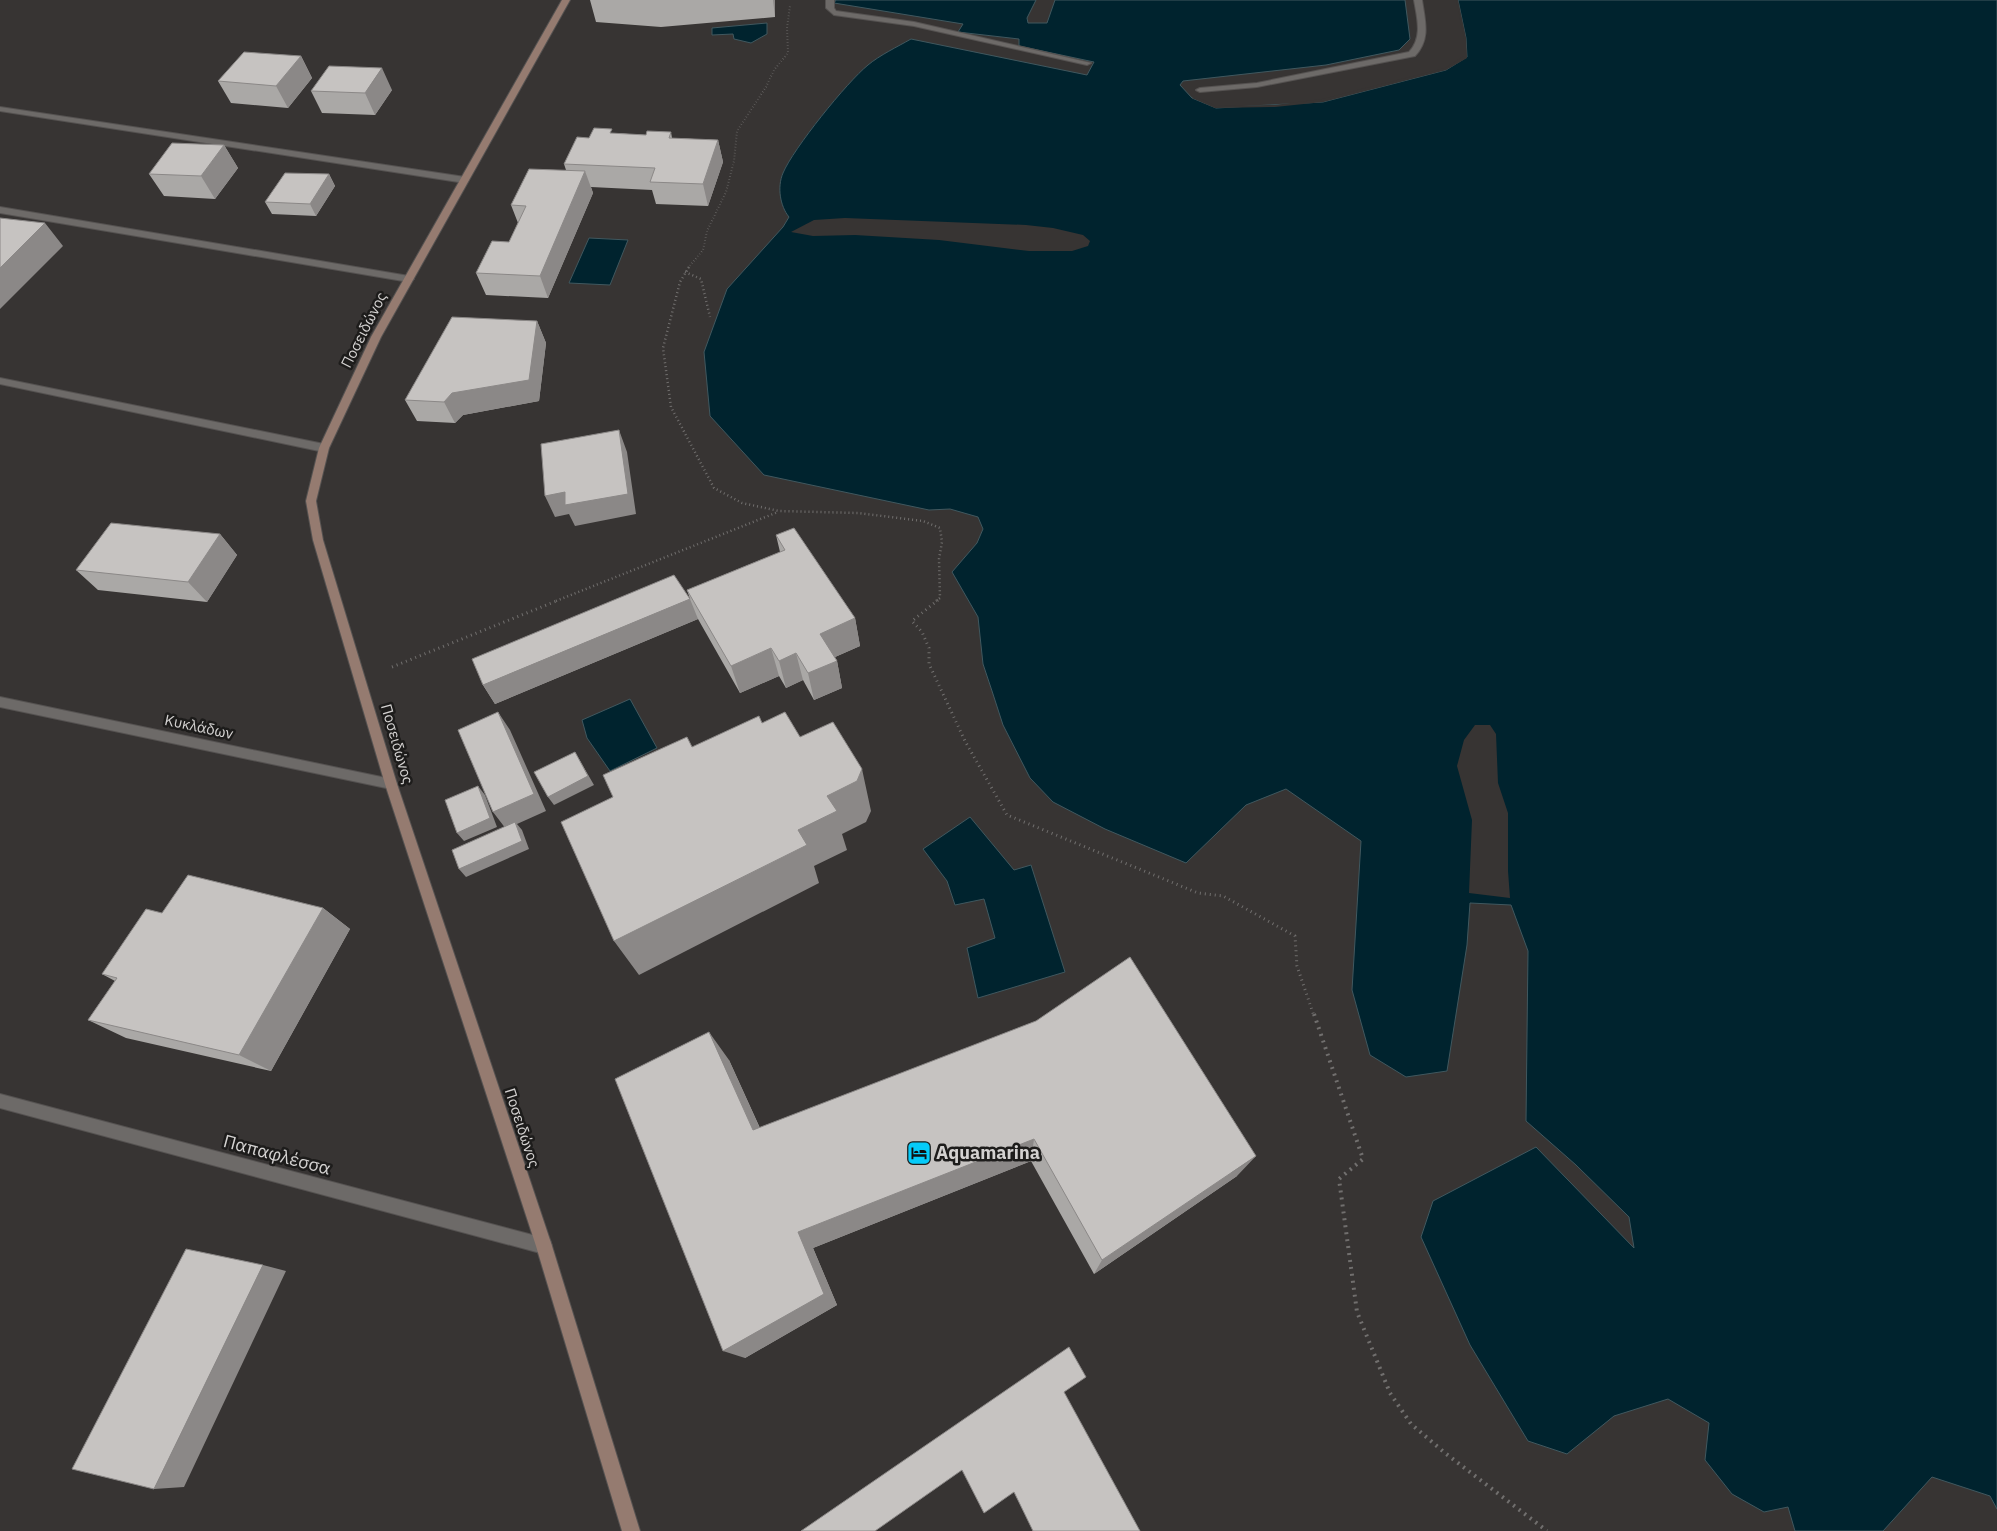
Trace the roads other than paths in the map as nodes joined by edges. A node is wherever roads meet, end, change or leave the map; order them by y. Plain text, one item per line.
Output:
1 (566, 0) edge
2 (830, 0) edge
3 (1418, 0) edge
4 (1087, 63) dead end
5 (1200, 90) dead end
6 (0, 109) edge
7 (465, 180) junction
8 (0, 210) edge
9 (409, 279) junction
10 (0, 381) edge
11 (324, 448) junction
12 (0, 702) edge
13 (391, 784) junction
14 (0, 1101) edge
15 (544, 1246) junction
16 (631, 1531) edge

1 - 7 street, Ποσειδώνος
2 - 4 street
3 - 5 street
6 - 7 street
7 - 9 street, Ποσειδώνος
8 - 9 street
9 - 11 street, Ποσειδώνος
10 - 11 street
11 - 13 street, Ποσειδώνος
12 - 13 street, Κυκλάδων
13 - 15 street, Ποσειδώνος
14 - 15 street, Παπαφλέσσα
15 - 16 street, Ποσειδώνος

